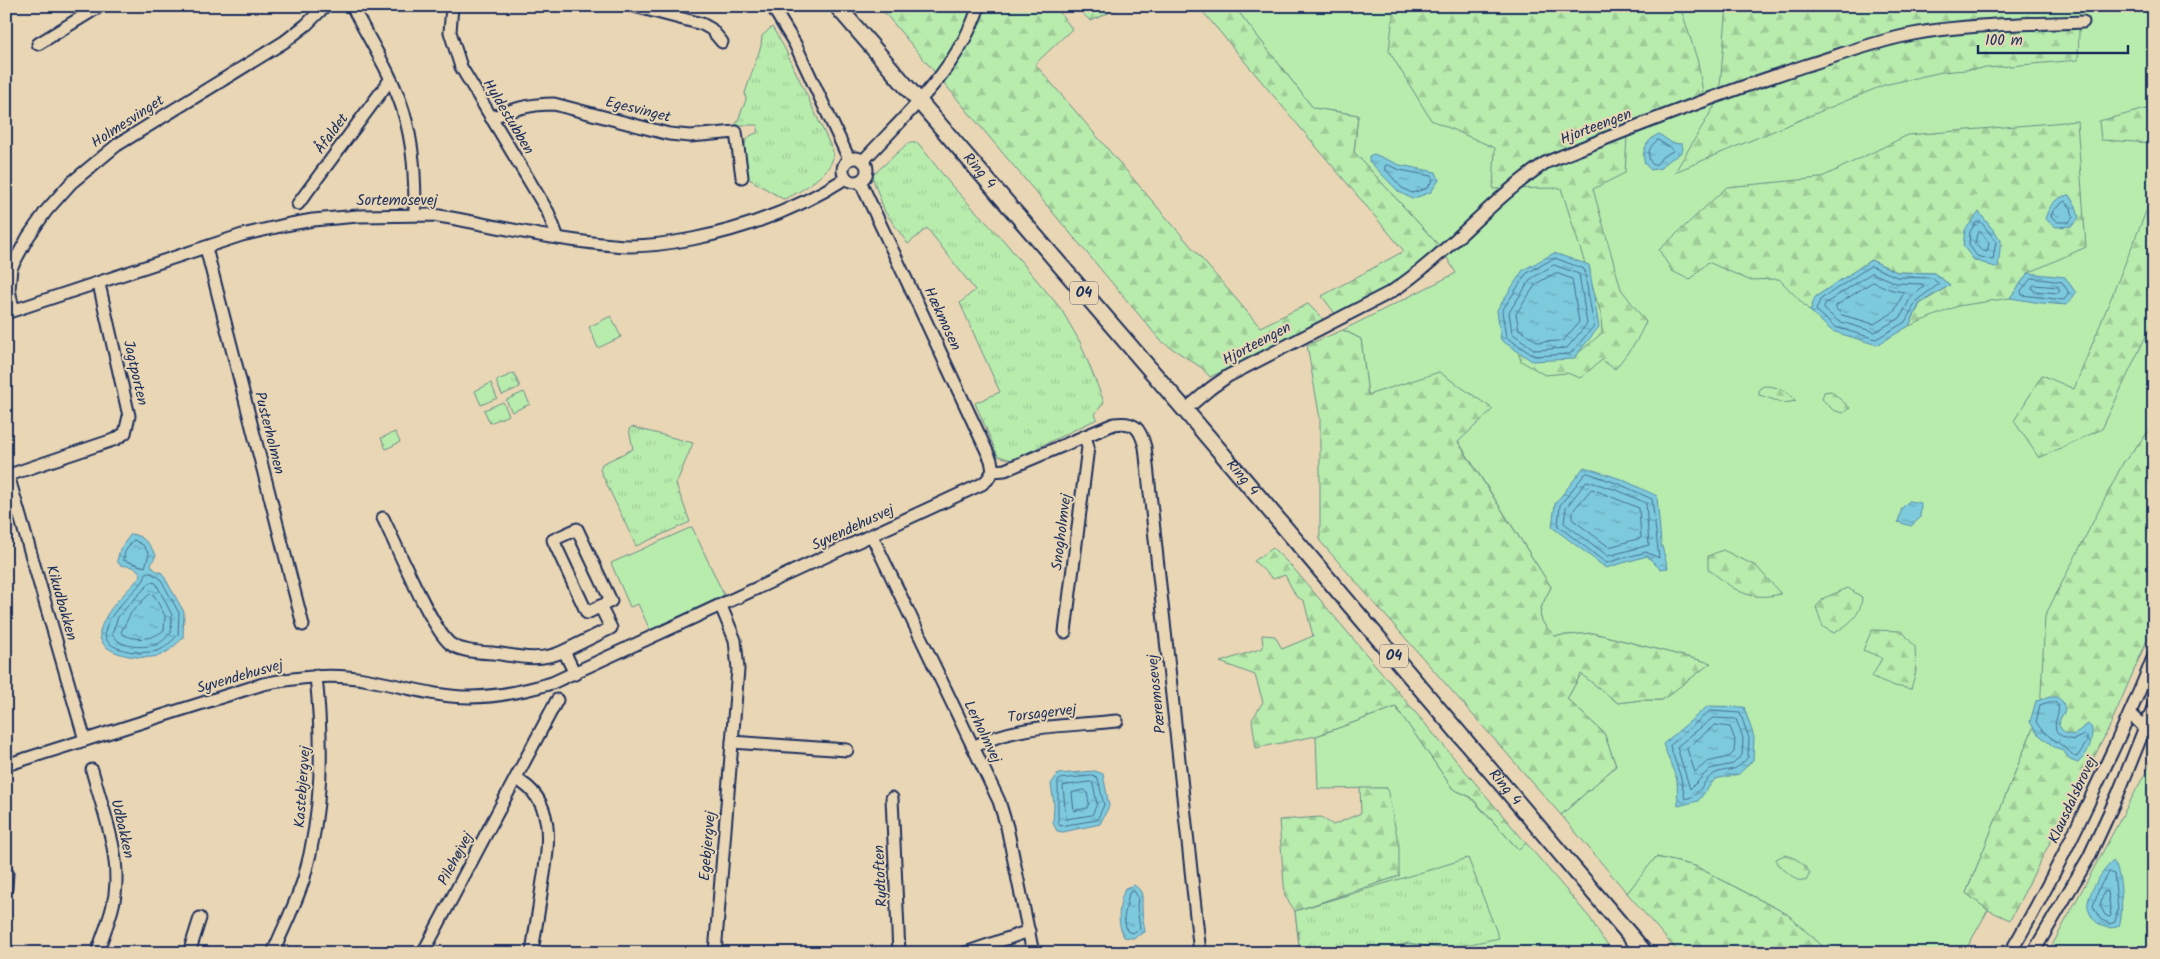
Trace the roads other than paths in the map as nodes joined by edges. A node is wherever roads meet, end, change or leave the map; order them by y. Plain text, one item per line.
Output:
1 (100, 6) edge
2 (325, 6) edge
3 (352, 6) edge
4 (452, 6) edge
5 (634, 6) edge
6 (772, 6) edge
7 (837, 6) edge
8 (979, 6) edge
9 (2083, 22) dead end
10 (722, 42) dead end
11 (38, 44) dead end
12 (390, 80) junction
13 (918, 102) junction
14 (492, 118) junction
15 (848, 159) junction
16 (863, 161) junction
17 (742, 177) dead end
18 (846, 178) junction
19 (860, 180) junction
20 (298, 204) dead end
21 (415, 214) junction
22 (558, 238) junction
23 (206, 248) junction
24 (9, 263) edge
25 (99, 284) junction
26 (10, 312) edge
27 (1185, 410) junction
28 (1085, 436) junction
29 (992, 471) junction
30 (7, 476) edge
31 (383, 518) dead end
32 (872, 536) junction
33 (600, 606) junction
34 (721, 606) junction
35 (303, 624) dead end
36 (1065, 632) dead end
37 (564, 651) junction
38 (2154, 655) edge
39 (575, 674) junction
40 (316, 676) junction
41 (557, 700) dead end
42 (2153, 707) edge
43 (2130, 713) junction
44 (1117, 721) dead end
45 (2150, 730) edge
46 (85, 740) junction
47 (732, 742) junction
48 (973, 747) junction
49 (847, 750) dead end
50 (6, 765) edge
51 (92, 770) dead end
52 (516, 779) junction
53 (892, 798) dead end
54 (7, 873) edge
55 (6, 888) edge
56 (200, 918) dead end
57 (1029, 931) junction
58 (96, 953) edge
59 (189, 953) edge
60 (273, 953) edge
61 (423, 953) edge
62 (532, 953) edge
63 (715, 953) edge
64 (899, 953) edge
65 (965, 953) edge
66 (1033, 953) edge
67 (1200, 953) edge
68 (1645, 953) edge
69 (2010, 953) edge
70 (2032, 953) edge

1 - 11 street
2 - 24 street, Holmesvinget
3 - 12 street
4 - 14 street, Hyldestubben
5 - 10 street
6 - 15 street
7 - 13 main road, Ring 4 / O4
8 - 13 street
9 - 27 street, Hjorteengen
12 - 20 street, Åfaldet
12 - 21 street
13 - 16 street
13 - 27 main road, Ring 4 / O4
14 - 17 street, Egesvinget
14 - 22 street, Hyldestubben
15 - 16 street
15 - 18 street
16 - 19 street
18 - 19 street
18 - 22 street, Sortemosevej
19 - 29 street, Hækmosen
21 - 22 street, Sortemosevej
21 - 23 street, Sortemosevej
23 - 25 street, Sortemosevej
23 - 35 street, Pusterholmen
24 - 26 street, Holmesvinget
25 - 26 street, Sortemosevej
25 - 30 street, Jagtporten
27 - 68 main road, Ring 4 / O4
28 - 29 street
28 - 36 street, Snogholmvej
28 - 67 street, Pæremosevej
29 - 32 street, Syvendehusvej
30 - 46 street, Kikudbakken
31 - 37 street
32 - 34 street, Syvendehusvej
32 - 48 street, Lerholmvej
33 - 33 street
33 - 37 street
34 - 39 street, Syvendehusvej
34 - 47 street, Egebjergvej
37 - 39 street
38 - 43 street, Klausdalsbrovej
39 - 40 street, Syvendehusvej
40 - 46 street, Syvendehusvej
40 - 60 street, Kastebjergvej
41 - 52 street, Pilehøjvej
42 - 43 street
42 - 45 street
43 - 45 street
43 - 69 street, Klausdalsbrovej
44 - 48 street, Torsagervej
45 - 70 street
46 - 50 street, Syvendehusvej
47 - 49 street
47 - 63 street, Egebjergvej
48 - 57 street, Lerholmvej
51 - 58 street, Udbakken
52 - 61 street, Pilehøjvej
52 - 62 street
53 - 64 street, Rydtoften
54 - 55 street
56 - 59 street
57 - 65 street
57 - 66 street, Lerholmvej

